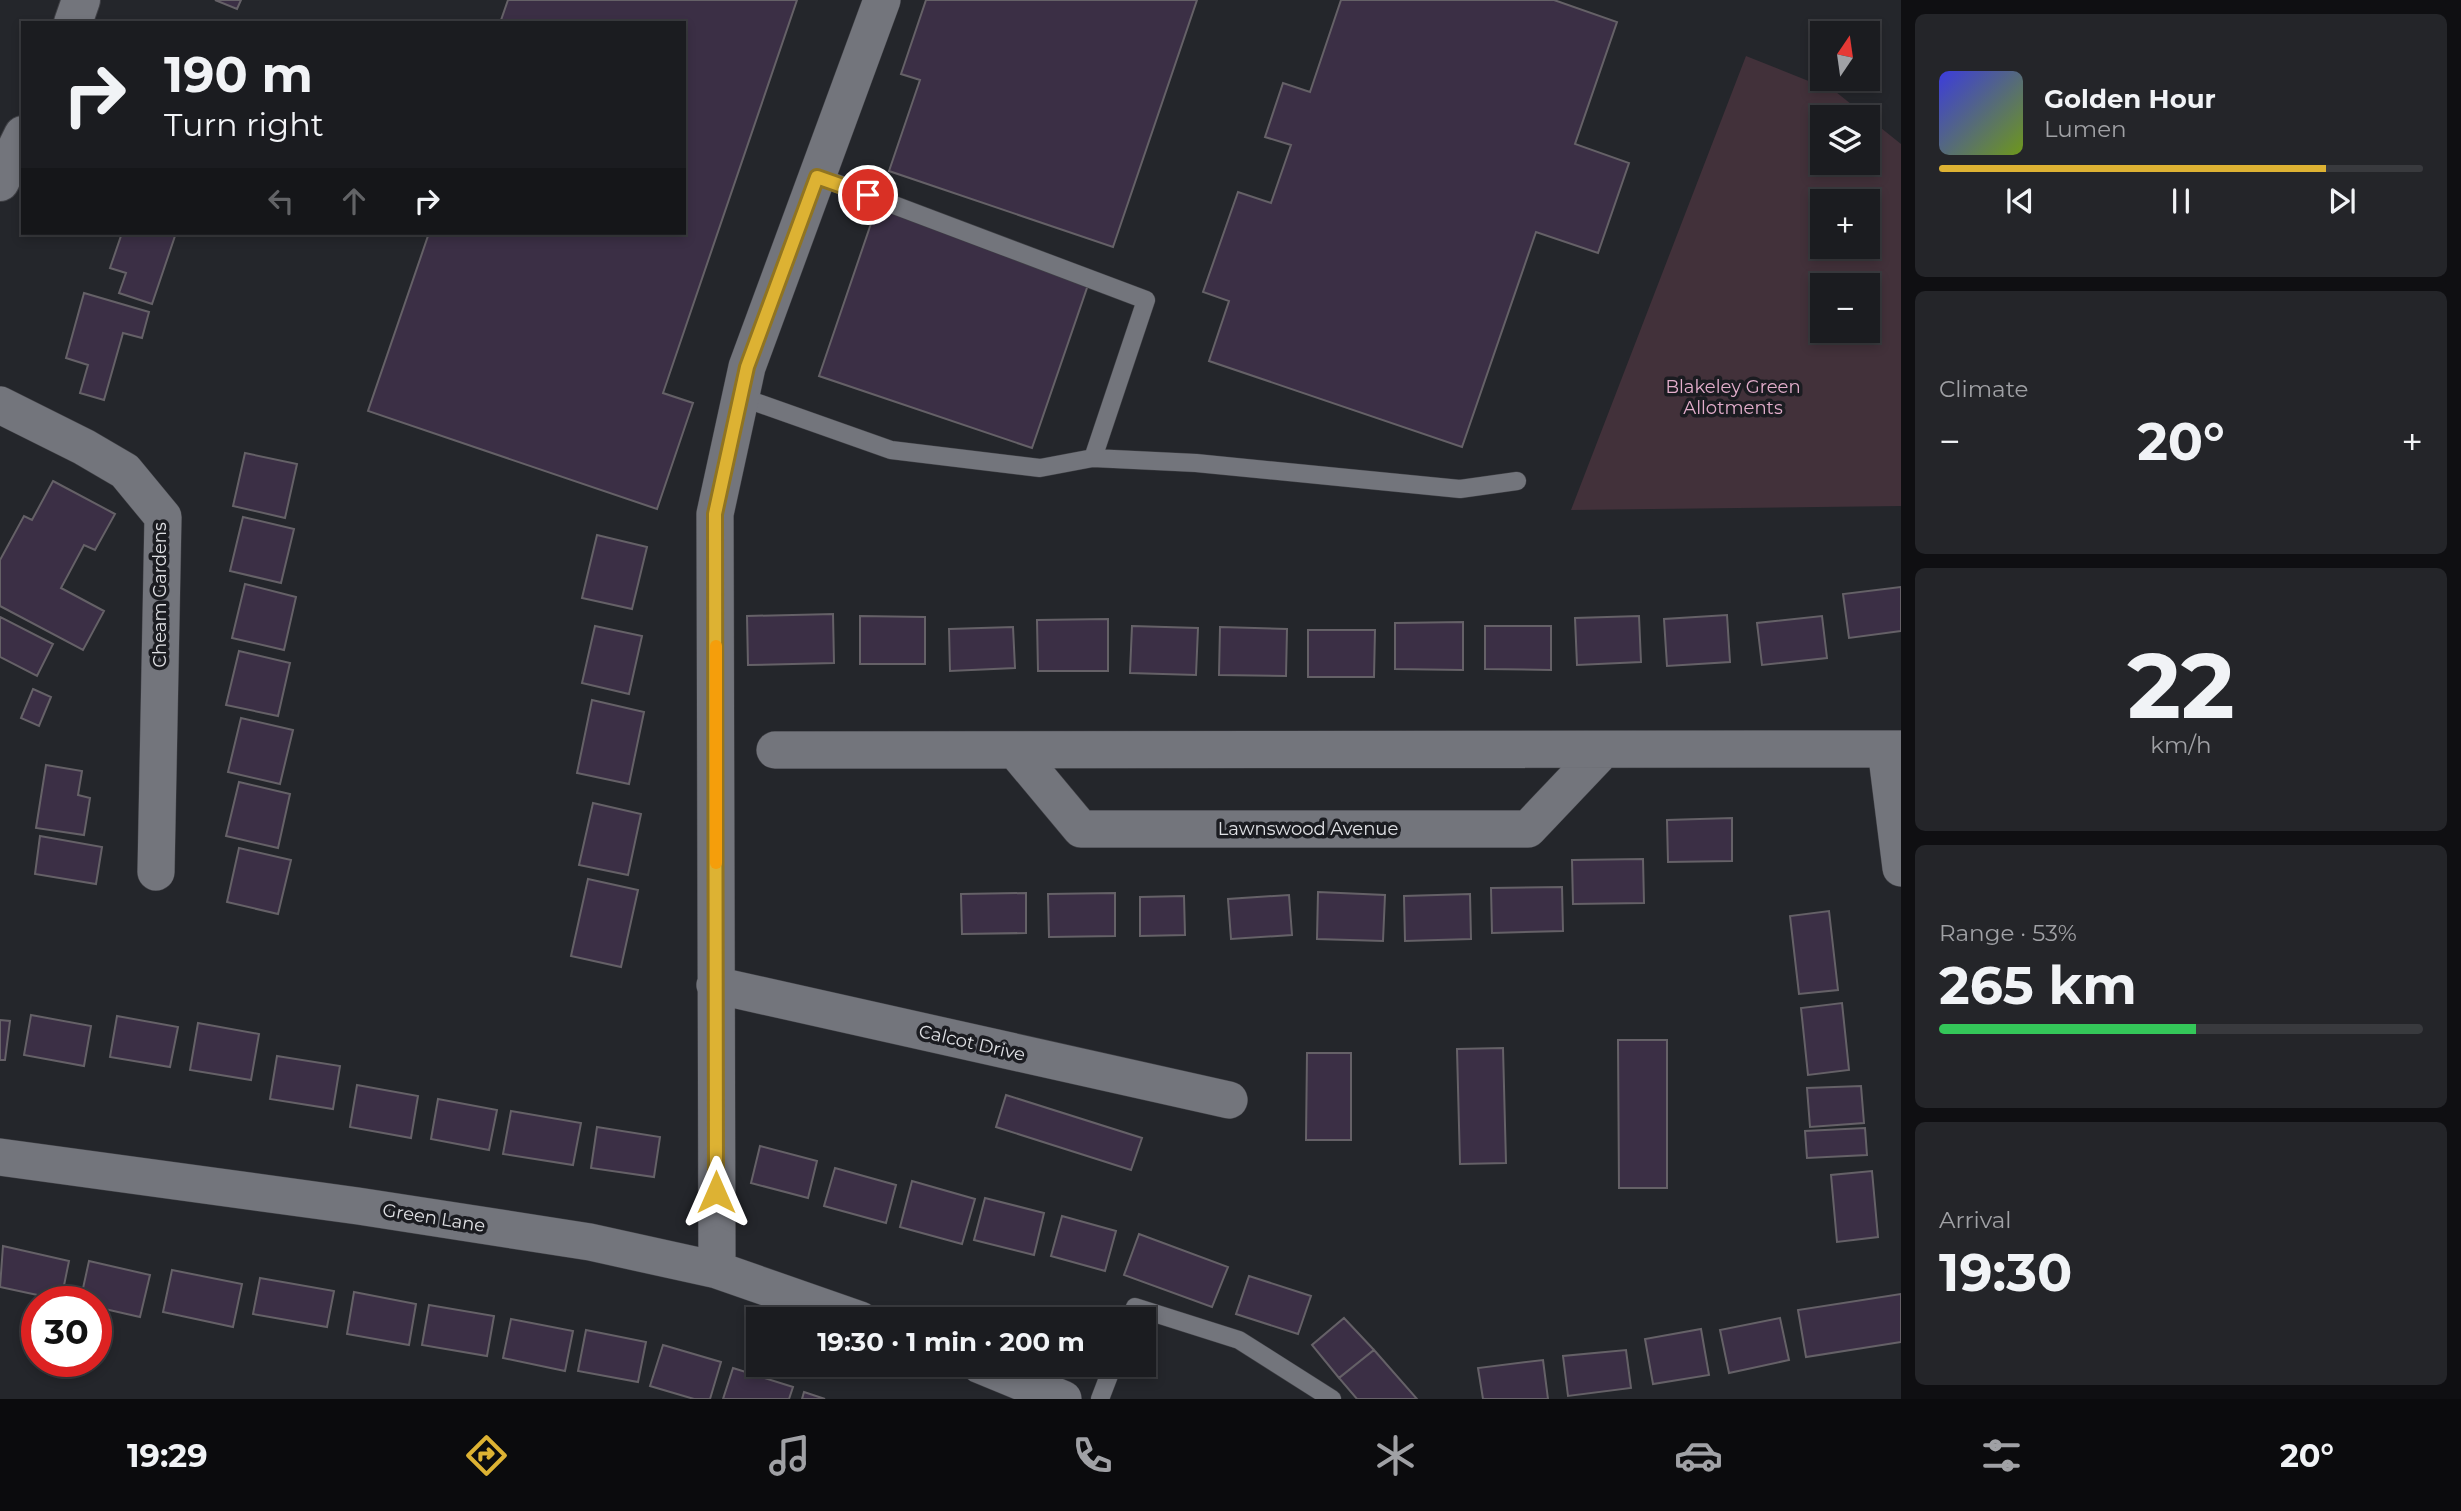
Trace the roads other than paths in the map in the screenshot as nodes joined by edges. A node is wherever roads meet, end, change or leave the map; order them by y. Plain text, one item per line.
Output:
1 (81, 0) edge
2 (882, 0) edge
3 (74, 21) edge
4 (21, 140) edge
5 (817, 177) junction
6 (0, 182) edge
7 (741, 397) junction
8 (0, 405) edge
9 (1093, 458) junction
10 (1517, 481) dead end
11 (1893, 749) edge
12 (775, 750) dead end
13 (1015, 750) junction
14 (1603, 750) junction
15 (1901, 868) edge
16 (156, 872) dead end
17 (715, 985) junction
18 (1229, 1100) dead end
19 (0, 1157) edge
20 (717, 1270) junction
21 (823, 1307) edge
22 (1156, 1314) edge
23 (1009, 1377) edge
24 (1108, 1377) edge
25 (1063, 1399) edge
26 (1100, 1399) edge
27 (1332, 1399) edge

1 - 3 street
2 - 5 street
4 - 6 street
5 - 7 street
5 - 9 lane
7 - 9 lane
7 - 17 street
8 - 16 street, Cheam Gardens
9 - 10 lane
11 - 14 street
11 - 15 street
12 - 13 street
13 - 14 street
13 - 14 street, Lawnswood Avenue
17 - 18 street, Calcot Drive
17 - 20 street
19 - 20 street, Green Lane
20 - 21 street, Green Lane
22 - 27 lane
23 - 25 street
24 - 26 lane

